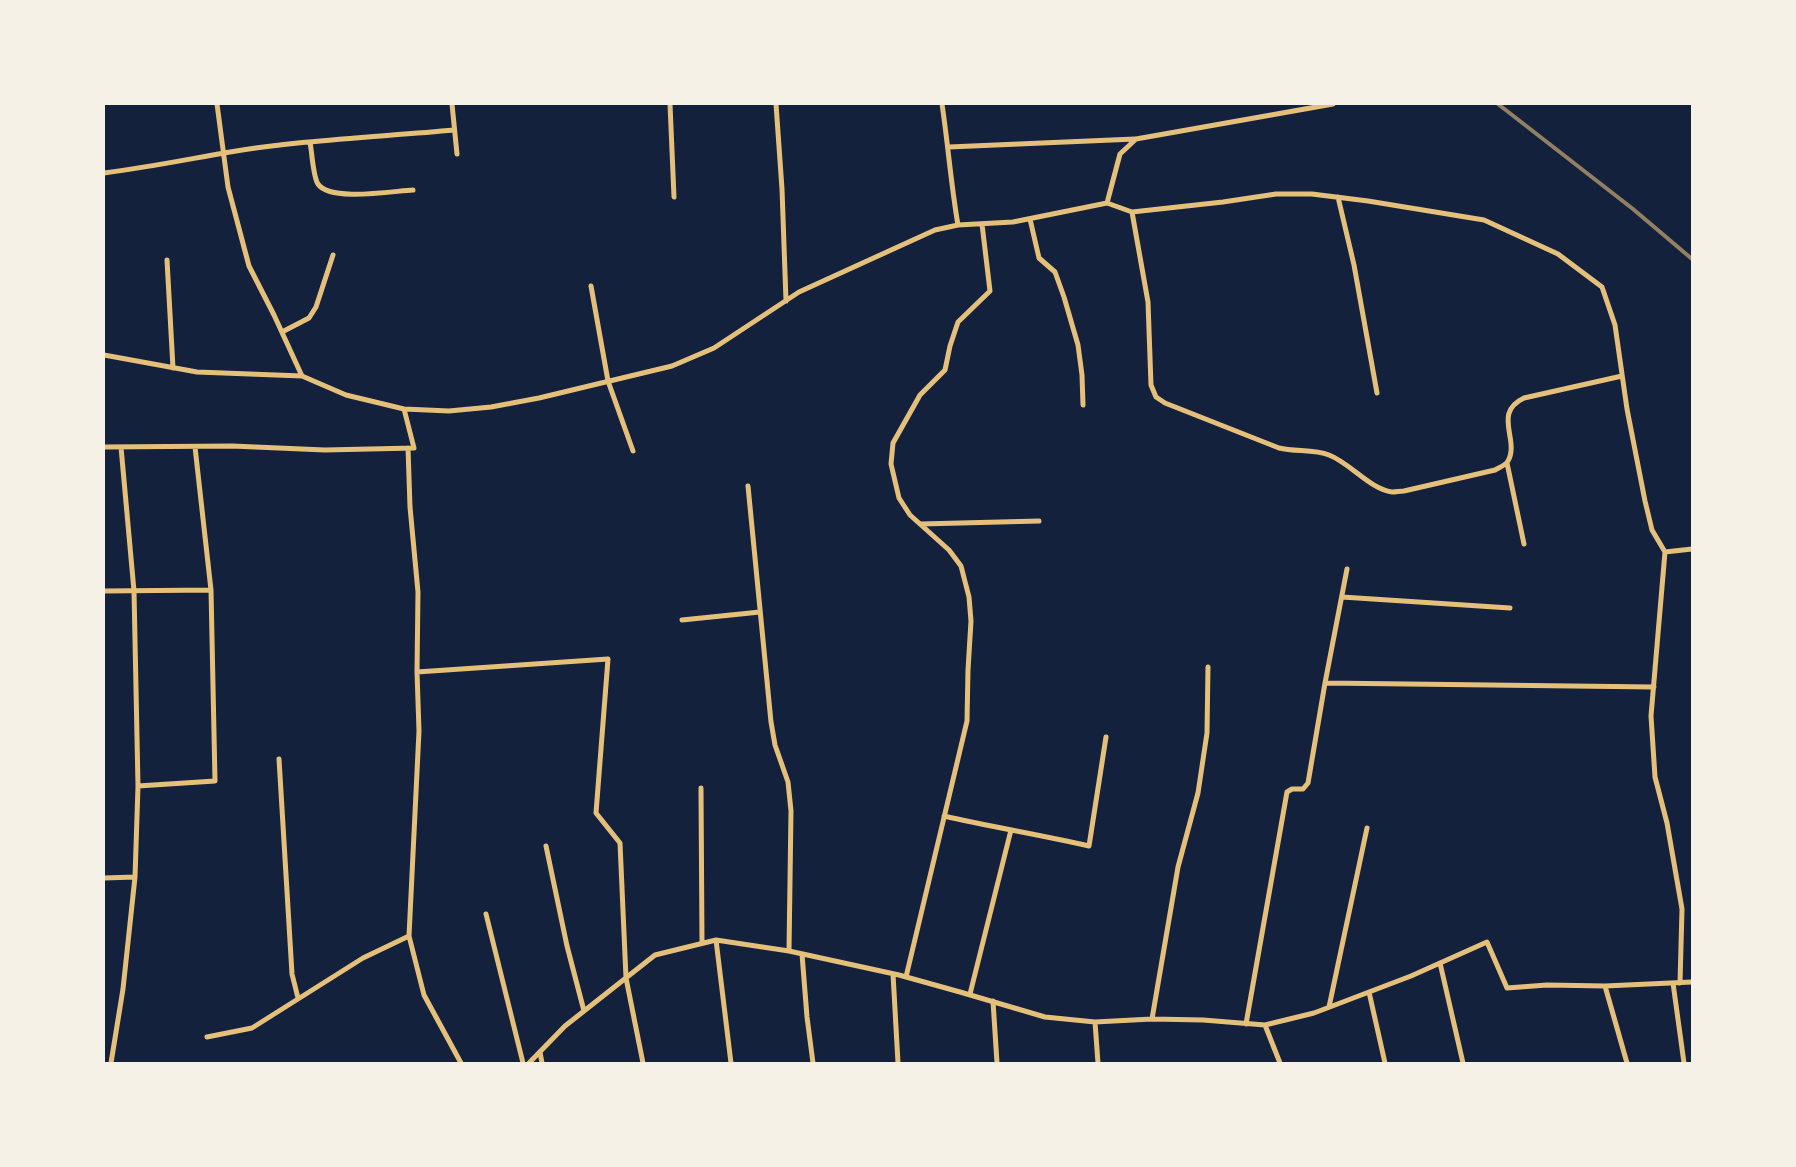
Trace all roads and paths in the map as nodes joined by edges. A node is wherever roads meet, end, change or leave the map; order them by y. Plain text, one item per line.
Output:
1 (217, 104) edge
2 (452, 104) edge
3 (670, 104) edge
4 (776, 104) edge
5 (942, 104) edge
6 (1334, 104) edge
7 (454, 130) junction
8 (1136, 139) junction
9 (310, 142) junction
10 (949, 147) junction
11 (222, 153) junction
12 (457, 154) dead end
13 (104, 173) edge
14 (413, 190) dead end
15 (674, 197) dead end
16 (1338, 197) junction
17 (1106, 203) junction
18 (1132, 212) junction
19 (1030, 219) junction
20 (982, 224) junction
21 (958, 225) junction
22 (333, 255) dead end
23 (167, 260) dead end
24 (591, 286) dead end
25 (786, 301) junction
26 (282, 332) junction
27 (104, 355) edge
28 (173, 368) junction
29 (302, 376) junction
30 (1622, 376) junction
31 (608, 380) junction
32 (1377, 392) dead end
33 (1083, 405) dead end
34 (404, 408) junction
35 (195, 446) junction
36 (104, 447) edge
37 (121, 447) junction
38 (408, 448) junction
39 (633, 451) dead end
40 (1507, 463) junction
41 (748, 486) dead end
42 (1039, 521) dead end
43 (921, 524) junction
44 (1524, 544) dead end
45 (1692, 549) edge
46 (1665, 552) junction
47 (1347, 569) dead end
48 (211, 590) junction
49 (104, 591) edge
50 (134, 591) junction
51 (1342, 598) junction
52 (1510, 608) dead end
53 (760, 612) junction
54 (682, 620) dead end
55 (1208, 667) dead end
56 (417, 672) junction
57 (1325, 683) junction
58 (1654, 687) junction
59 (1106, 736) dead end
60 (279, 759) dead end
61 (138, 786) junction
62 (701, 788) dead end
63 (944, 816) junction
64 (1367, 828) dead end
65 (1011, 830) junction
66 (546, 846) dead end
67 (136, 877) junction
68 (104, 878) edge
69 (486, 914) dead end
70 (409, 936) junction
71 (716, 940) junction
72 (702, 944) junction
73 (789, 951) junction
74 (802, 954) junction
75 (1440, 963) junction
76 (893, 974) junction
77 (906, 977) junction
78 (626, 978) junction
79 (1692, 982) edge
80 (1674, 983) junction
81 (1680, 983) junction
82 (1605, 986) junction
83 (1369, 992) junction
84 (970, 994) junction
85 (298, 998) junction
86 (993, 1002) junction
87 (1329, 1008) junction
88 (584, 1011) junction
89 (1152, 1019) junction
90 (1095, 1022) junction
91 (1246, 1024) junction
92 (1266, 1025) junction
93 (207, 1037) dead end
94 (540, 1052) junction
95 (111, 1063) edge
96 (461, 1063) edge
97 (524, 1063) edge
98 (529, 1063) edge
99 (542, 1063) edge
100 (643, 1063) edge
101 (731, 1063) edge
102 (813, 1063) edge
103 (898, 1063) edge
104 (998, 1063) edge
105 (1098, 1063) edge
106 (1280, 1063) edge
107 (1385, 1063) edge
108 (1463, 1063) edge
109 (1627, 1063) edge
110 (1684, 1063) edge

1 - 11 street
2 - 7 street
3 - 15 street
4 - 25 street
5 - 10 street
6 - 8 street
7 - 9 street
7 - 12 street
8 - 10 street
8 - 17 street
9 - 11 street
9 - 14 street
10 - 21 street
11 - 13 street
11 - 26 street
16 - 18 street
16 - 30 street
16 - 32 street
17 - 18 street
17 - 19 street
18 - 40 street
19 - 20 street
19 - 33 street
20 - 21 street
20 - 43 street
21 - 25 street
22 - 26 street
23 - 28 street
24 - 31 street
25 - 31 street
26 - 29 street
27 - 28 street
28 - 29 street
29 - 34 street
30 - 40 street
30 - 46 street
31 - 34 street
31 - 39 street
34 - 38 street
35 - 37 street
35 - 38 street
35 - 48 street
36 - 37 street
37 - 50 street
38 - 56 street
40 - 44 street
41 - 53 street
42 - 43 street
43 - 63 street
45 - 46 street
46 - 58 street
47 - 51 street
48 - 50 street
48 - 61 street
49 - 50 street
50 - 61 street
51 - 52 street
51 - 57 street
53 - 54 street
53 - 73 street
55 - 89 street
56 - 70 street
56 - 78 street
57 - 58 street
57 - 91 street
58 - 81 street
59 - 65 street
60 - 85 street
61 - 67 street
62 - 72 street
63 - 65 street
63 - 77 street
64 - 87 street
65 - 84 street
66 - 88 street
67 - 68 street
67 - 95 street
69 - 97 street
70 - 85 street
70 - 96 street
71 - 72 street
71 - 73 street
71 - 101 street
72 - 78 street
73 - 74 street
74 - 76 street
74 - 102 street
75 - 82 street
75 - 83 street
75 - 108 street
76 - 77 street
76 - 103 street
77 - 84 street
78 - 88 street
78 - 100 street
79 - 81 street
80 - 81 street
80 - 82 street
80 - 110 street
82 - 109 street
83 - 87 street
83 - 107 street
84 - 86 street
85 - 93 street
86 - 90 street
86 - 104 street
87 - 92 street
88 - 94 street
89 - 90 street
89 - 91 street
90 - 105 street
91 - 92 street
92 - 106 street
94 - 98 street
94 - 99 street

